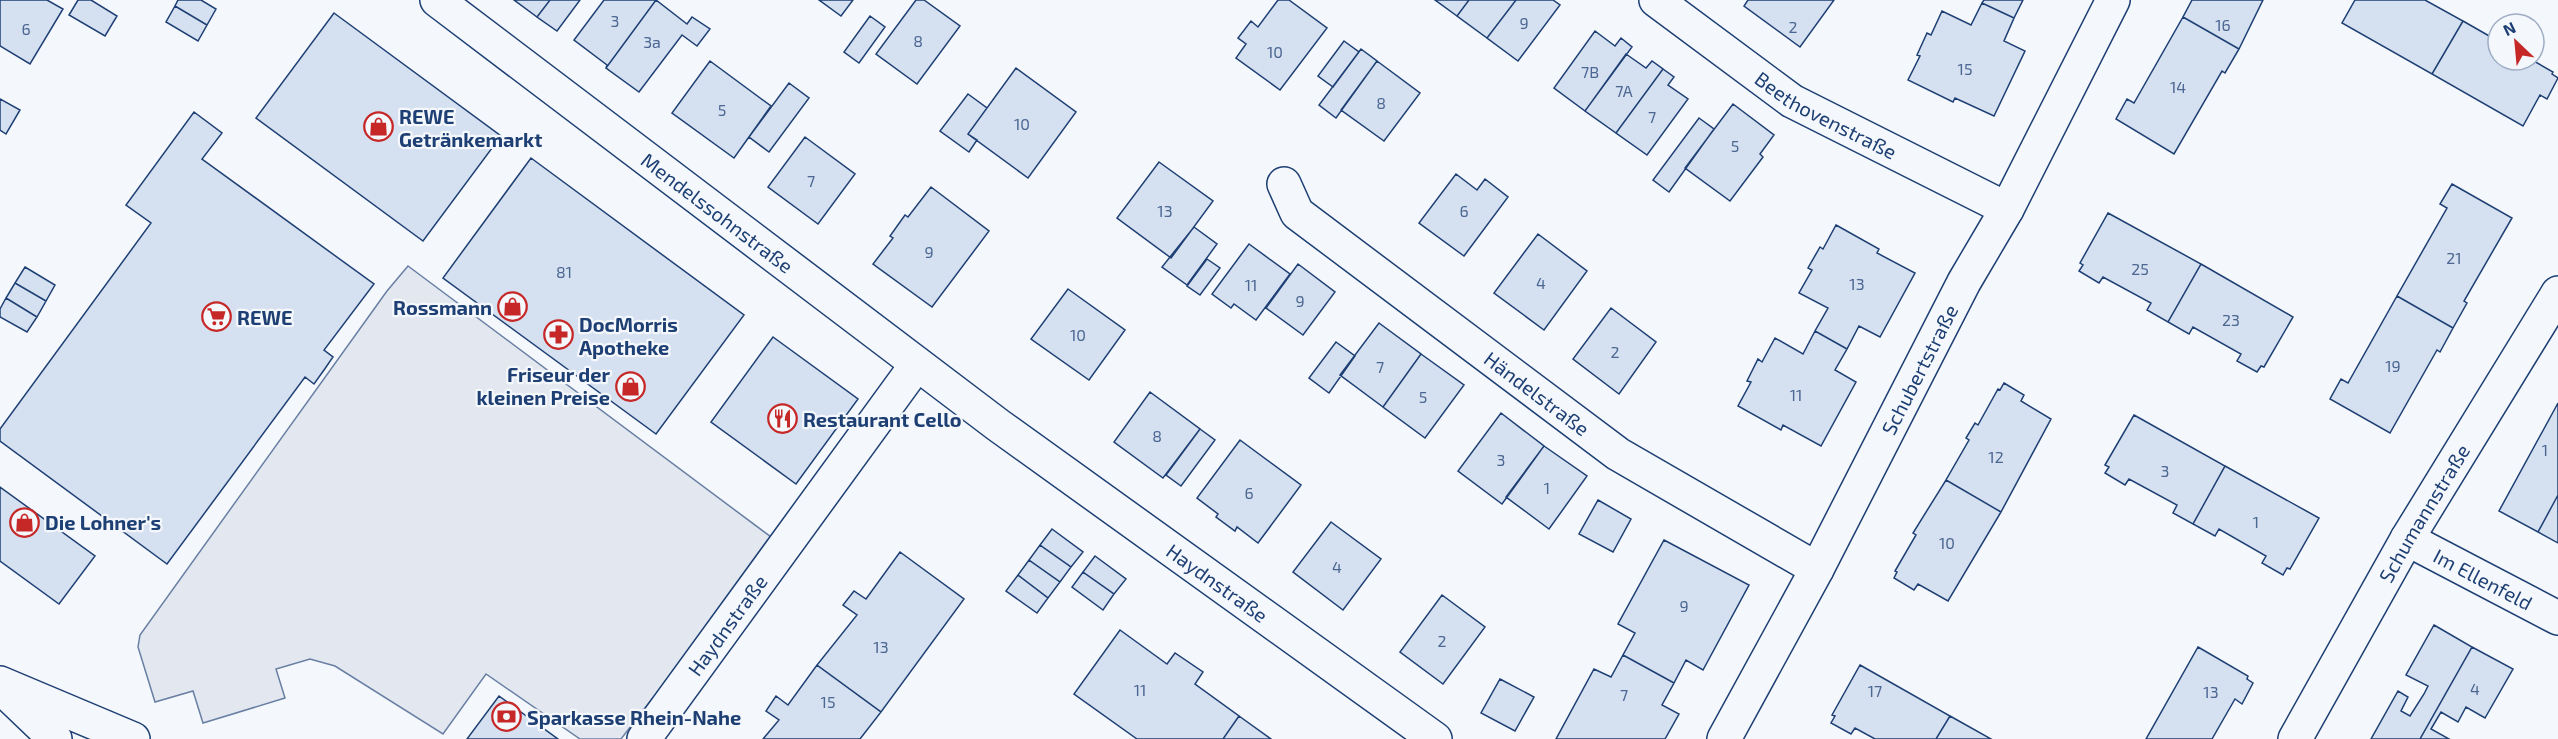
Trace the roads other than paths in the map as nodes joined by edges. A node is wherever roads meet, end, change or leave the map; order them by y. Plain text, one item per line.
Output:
1 (437, 0) edge
2 (1656, 0) edge
3 (2113, 0) edge
4 (1284, 184) dead end
5 (2007, 209) junction
6 (2558, 293) edge
7 (916, 364) junction
8 (998, 425) joint
9 (2407, 539) junction
10 (1817, 569) junction
11 (2558, 618) edge
12 (0, 684) edge
13 (55, 739) edge
14 (133, 739) edge
15 (644, 739) edge
16 (1435, 739) edge
17 (1725, 739) edge
18 (2295, 739) edge

1 - 7 street, Mendelssohnstraße
2 - 5 street, Beethovenstraße
3 - 5 street, Schubertstraße
4 - 10 street, Händelstraße
5 - 10 street, Schubertstraße
6 - 9 street, Schumannstraße
7 - 8 street, Mendelssohnstraße
7 - 15 street, Haydnstraße
8 - 16 street, Haydnstraße
9 - 11 street, Im Ellenfeld
9 - 18 street, Schumannstraße
10 - 17 street, Schubertstraße
12 - 13 street
12 - 14 street

